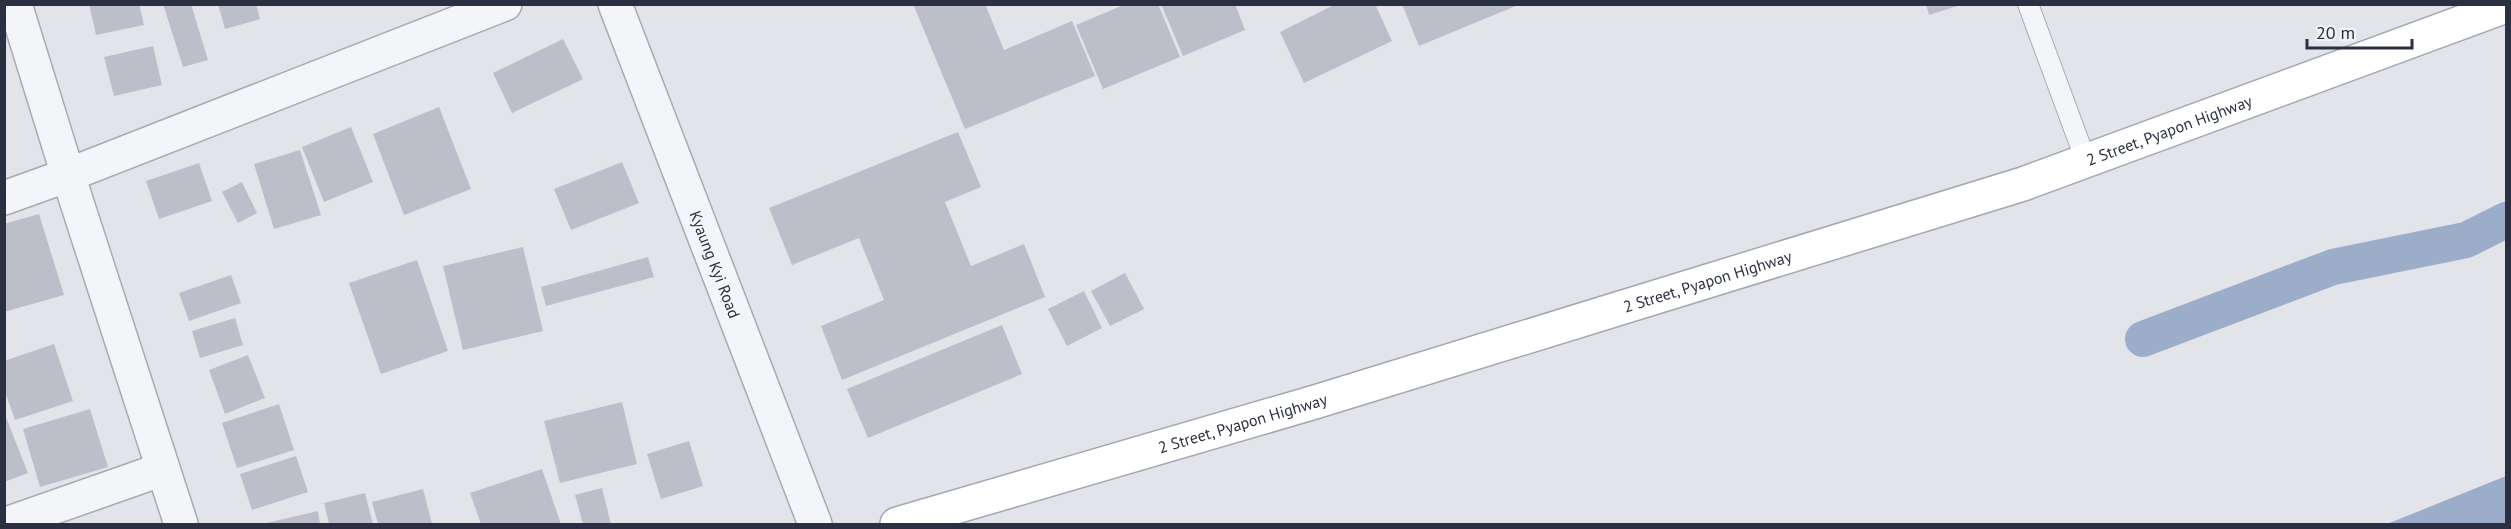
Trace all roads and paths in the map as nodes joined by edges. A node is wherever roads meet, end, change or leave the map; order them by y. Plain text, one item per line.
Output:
1 (15, 4) edge
2 (505, 4) edge
3 (615, 4) edge
4 (2028, 4) edge
5 (2506, 6) edge
6 (2086, 161) junction
7 (68, 175) junction
8 (4, 198) edge
9 (162, 470) junction
10 (6, 525) edge
11 (181, 525) edge
12 (815, 525) edge
13 (897, 525) edge

1 - 7 street
2 - 7 street
3 - 12 street, Kyaung Kyi Road
4 - 6 lane
5 - 6 main road, 2 Street, Pyapon Highway
6 - 13 main road, 2 Street, Pyapon Highway
7 - 8 street
7 - 9 street
9 - 10 street
9 - 11 street

